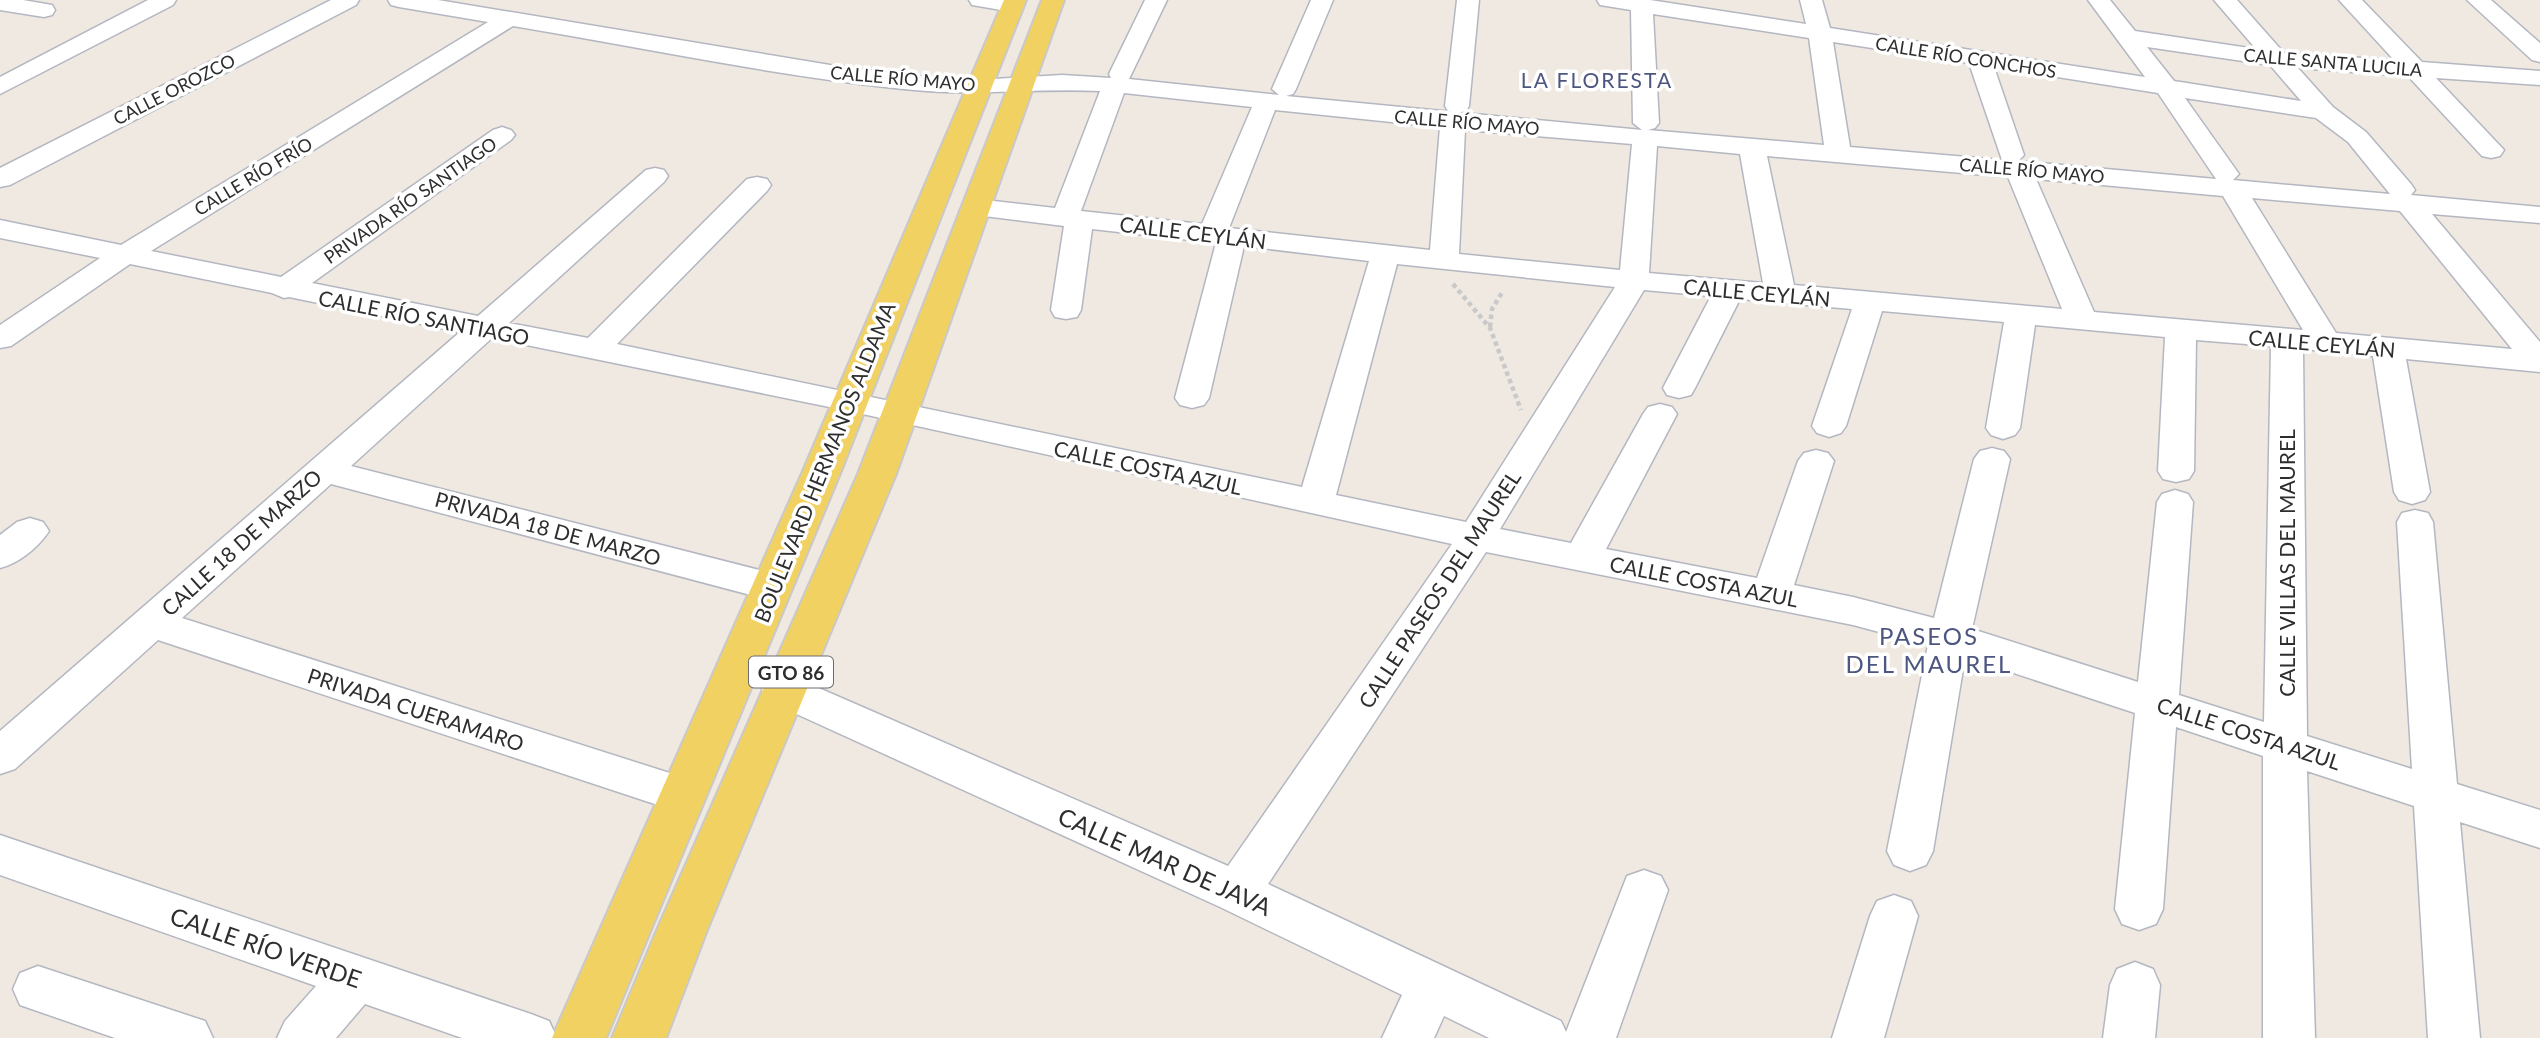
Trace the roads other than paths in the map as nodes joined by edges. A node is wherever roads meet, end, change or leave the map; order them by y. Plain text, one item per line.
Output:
1 (166, 0) edge
2 (348, 0) edge
3 (399, 0) edge
4 (980, 0) edge
5 (1053, 0) edge
6 (1156, 0) edge
7 (1322, 0) edge
8 (1468, 0) edge
9 (1608, 0) edge
10 (1811, 0) edge
11 (2099, 0) edge
12 (2225, 0) edge
13 (2350, 0) edge
14 (2478, 0) edge
15 (464, 1) edge
16 (1014, 2) edge
17 (0, 3) edge
18 (1642, 6) junction
19 (1685, 6) edge
20 (44, 10) dead end
21 (510, 18) junction
22 (1820, 33) junction
23 (2127, 37) junction
24 (2540, 55) edge
25 (1979, 59) junction
26 (2276, 59) junction
27 (0, 63) edge
28 (38, 66) junction
29 (837, 67) junction
30 (2416, 69) junction
31 (1023, 77) junction
32 (2540, 78) edge
33 (982, 80) junction
34 (1118, 80) junction
35 (0, 87) edge
36 (2167, 89) junction
37 (1275, 95) junction
38 (2324, 112) junction
39 (1455, 113) junction
40 (1645, 130) junction
41 (502, 135) dead end
42 (1837, 146) junction
43 (1752, 147) junction
44 (2491, 150) dead end
45 (2015, 162) junction
46 (655, 176) dead end
47 (0, 179) edge
48 (2229, 181) junction
49 (757, 186) dead end
50 (2404, 197) junction
51 (2540, 202) edge
52 (976, 207) junction
53 (2540, 215) edge
54 (1072, 218) junction
55 (0, 229) edge
56 (1222, 236) junction
57 (124, 255) junction
58 (1385, 255) junction
59 (1444, 260) junction
60 (1634, 281) junction
61 (284, 289) junction
62 (1730, 289) junction
63 (1780, 293) junction
64 (1870, 302) junction
65 (1066, 310) dead end
66 (2021, 316) junction
67 (2081, 321) junction
68 (485, 329) junction
69 (2180, 330) junction
70 (0, 339) edge
71 (2287, 339) junction
72 (2326, 343) junction
73 (2388, 349) junction
74 (594, 350) junction
75 (2540, 361) edge
76 (1192, 398) dead end
77 (849, 401) junction
78 (899, 414) junction
79 (1829, 426) dead end
80 (1816, 461) dead end
81 (322, 470) junction
82 (1316, 503) junction
83 (30, 531) dead end
84 (1476, 537) junction
85 (0, 555) edge
86 (1584, 557) junction
87 (773, 587) junction
88 (1771, 595) junction
89 (150, 623) junction
90 (1951, 637) junction
91 (783, 690) junction
92 (2155, 702) junction
93 (2286, 744) junction
94 (0, 757) edge
95 (682, 795) junction
96 (2438, 795) junction
97 (2540, 829) edge
98 (1910, 851) dead end
99 (0, 855) edge
100 (1644, 890) dead end
101 (1237, 892) junction
102 (2139, 909) dead end
103 (1894, 916) dead end
104 (355, 978) junction
105 (1433, 985) junction
106 (2135, 985) dead end
107 (38, 989) dead end
108 (187, 1038) edge
109 (303, 1038) edge
110 (531, 1038) edge
111 (579, 1038) edge
112 (639, 1038) edge
113 (1408, 1038) edge
114 (1543, 1038) edge
115 (1590, 1038) edge
116 (1858, 1038) edge
117 (2130, 1038) edge
118 (2289, 1038) edge
119 (2454, 1038) edge

1 - 28 street
2 - 47 street, CALLE OROZCO
3 - 21 street, CALLE RÍO MAYO
4 - 16 street
5 - 31 main road, GTO 86
6 - 34 street
7 - 37 street
8 - 39 street
9 - 18 street, CALLE RÍO CONCHOS
10 - 22 street
11 - 23 street
12 - 26 street
13 - 30 street
14 - 24 street
15 - 29 street, CALLE RÍO MAYO
16 - 33 main road, BOULEVARD HERMANOS ALDAMA / GTO 86
17 - 20 street
18 - 19 street, CALLE RÍO CONCHOS
18 - 40 street
19 - 22 street, CALLE RÍO CONCHOS
21 - 29 street, CALLE RÍO MAYO
21 - 57 street, CALLE RÍO FRÍO
22 - 25 street, CALLE RÍO CONCHOS
22 - 42 street
23 - 26 street, CALLE SANTA LUCILA
23 - 36 street
25 - 36 street, CALLE RÍO CONCHOS
25 - 45 street
26 - 30 street, CALLE SANTA LUCILA
26 - 38 street
27 - 28 street
28 - 35 street
29 - 33 street, CALLE RÍO MAYO
30 - 32 street, CALLE SANTA LUCILA
30 - 44 street
31 - 33 street, CALLE RÍO MAYO
31 - 34 street, CALLE RÍO MAYO
31 - 52 main road, GTO 86
33 - 77 main road, BOULEVARD HERMANOS ALDAMA / GTO 86
34 - 37 street, CALLE RÍO MAYO
34 - 54 street
36 - 38 street, CALLE RÍO CONCHOS
36 - 48 street
37 - 39 street, CALLE RÍO MAYO
37 - 56 street
38 - 50 street
39 - 40 street, CALLE RÍO MAYO
39 - 59 street
40 - 42 street, CALLE RÍO MAYO
40 - 43 street, CALLE RÍO MAYO
40 - 60 street
41 - 61 street, PRIVADA RÍO SANTIAGO
42 - 43 street, CALLE RÍO MAYO
42 - 45 street, CALLE RÍO MAYO
43 - 63 street
45 - 48 street, CALLE RÍO MAYO
45 - 67 street
46 - 68 street, CALLE 18 DE MARZO
48 - 50 street, CALLE RÍO MAYO
48 - 72 street
49 - 74 street
50 - 51 street, CALLE RÍO MAYO
50 - 53 street, CALLE RÍO MAYO
50 - 75 street
52 - 54 street, CALLE CEYLÁN
52 - 78 main road, GTO 86
54 - 56 street, CALLE CEYLÁN
54 - 65 street
55 - 57 street, CALLE RÍO SANTIAGO
56 - 58 street, CALLE CEYLÁN
56 - 76 street
57 - 61 street, CALLE RÍO SANTIAGO
57 - 70 street, CALLE RÍO FRÍO
58 - 59 street, CALLE CEYLÁN
58 - 82 street
59 - 60 street, CALLE CEYLÁN
60 - 62 street, CALLE CEYLÁN
60 - 84 street, CALLE PASEOS DEL MAUREL
61 - 68 street, CALLE RÍO SANTIAGO
62 - 63 street, CALLE CEYLÁN
62 - 86 street
63 - 64 street, CALLE CEYLÁN
64 - 66 street, CALLE CEYLÁN
64 - 79 street
66 - 67 street, CALLE CEYLÁN
66 - 90 street
67 - 69 street, CALLE CEYLÁN
68 - 74 street, CALLE RÍO SANTIAGO
68 - 81 street, CALLE 18 DE MARZO
69 - 71 street, CALLE CEYLÁN
69 - 92 street
71 - 72 street, CALLE CEYLÁN
71 - 93 street, CALLE VILLAS DEL MAUREL
72 - 73 street, CALLE CEYLÁN
73 - 75 street, CALLE CEYLÁN
73 - 96 street
74 - 77 street, CALLE RÍO SANTIAGO
77 - 78 street, CALLE COSTA AZUL
77 - 87 main road, BOULEVARD HERMANOS ALDAMA / GTO 86
78 - 82 street, CALLE COSTA AZUL
78 - 91 main road, GTO 86
80 - 88 street
81 - 87 street, PRIVADA 18 DE MARZO
81 - 89 street, CALLE 18 DE MARZO
82 - 84 street, CALLE COSTA AZUL
83 - 85 street
84 - 86 street, CALLE COSTA AZUL
84 - 101 street, CALLE PASEOS DEL MAUREL
86 - 88 street, CALLE COSTA AZUL
87 - 95 main road, BOULEVARD HERMANOS ALDAMA / GTO 86
88 - 90 street, CALLE COSTA AZUL
89 - 94 street, CALLE 18 DE MARZO
89 - 95 street, PRIVADA CUERAMARO
90 - 92 street, CALLE COSTA AZUL
90 - 98 street
91 - 101 street, CALLE MAR DE JAVA
91 - 112 main road, GTO 86
92 - 93 street, CALLE COSTA AZUL
92 - 102 street
93 - 96 street, CALLE COSTA AZUL
93 - 118 street, CALLE VILLAS DEL MAUREL
95 - 111 main road, BOULEVARD HERMANOS ALDAMA / GTO 86
96 - 97 street, CALLE COSTA AZUL
96 - 119 street
99 - 104 street, CALLE RÍO VERDE
100 - 115 street
101 - 105 street, CALLE MAR DE JAVA
103 - 116 street
104 - 109 street
104 - 110 street, CALLE RÍO VERDE
105 - 113 street
105 - 114 street, CALLE MAR DE JAVA
106 - 117 street
107 - 108 street

